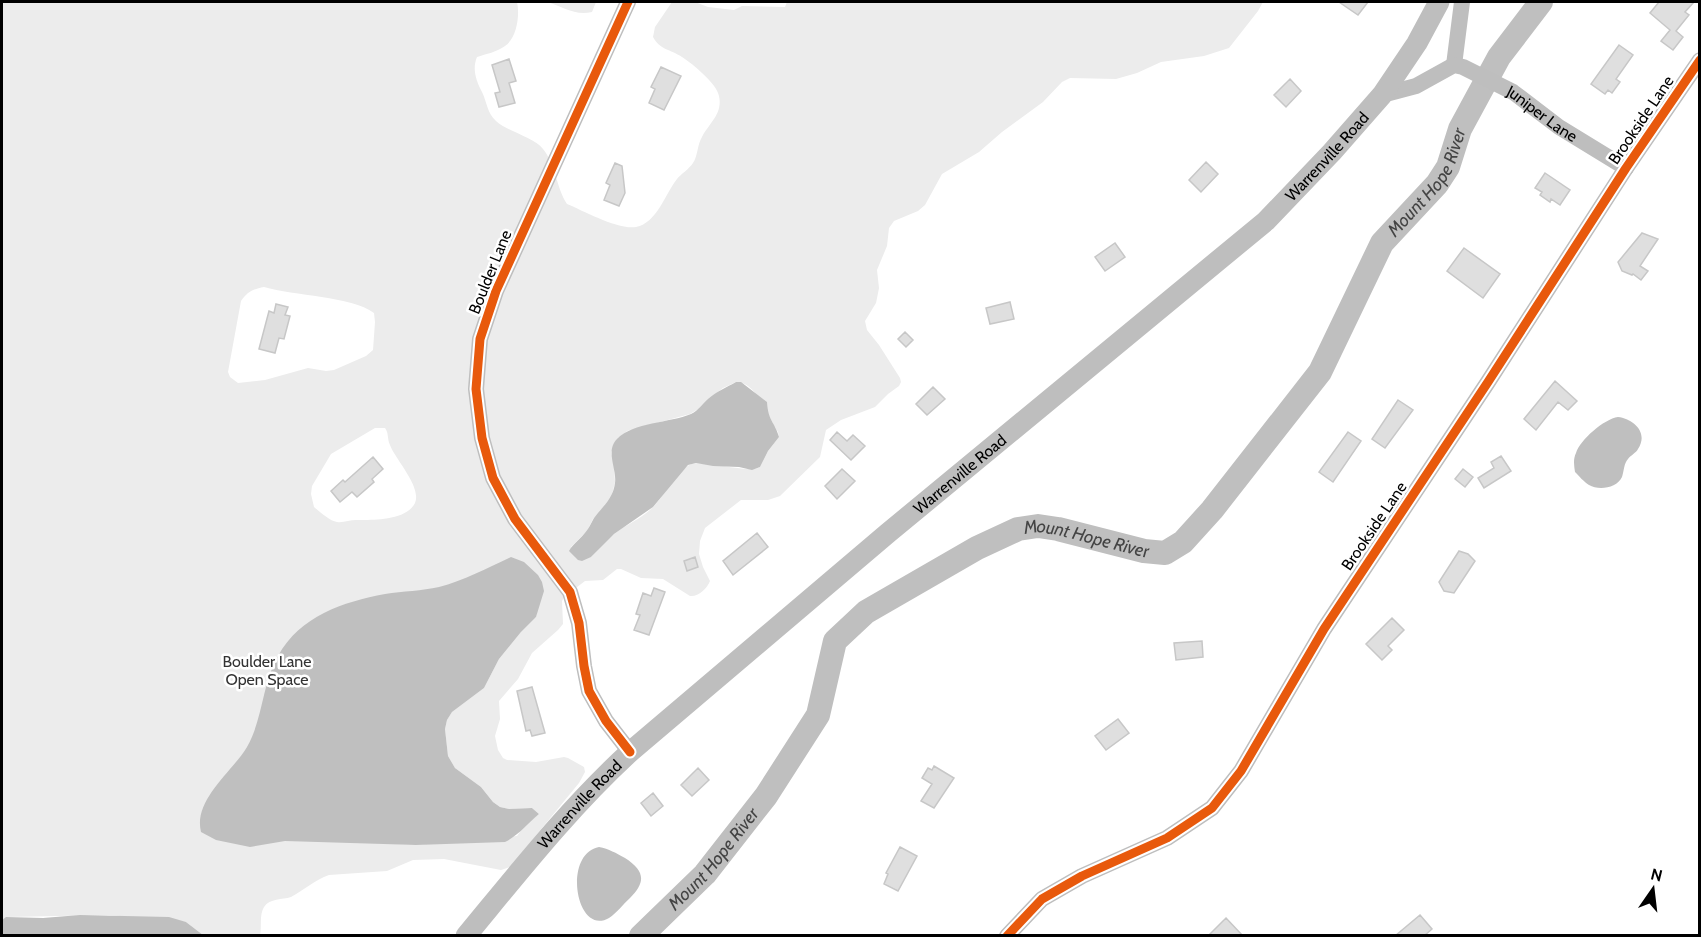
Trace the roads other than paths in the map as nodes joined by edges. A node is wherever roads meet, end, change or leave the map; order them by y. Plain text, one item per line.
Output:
1 (628, 2) edge
2 (1439, 2) edge
3 (1462, 2) edge
4 (1700, 60) edge
5 (1458, 66) junction
6 (1382, 95) junction
7 (1626, 168) junction
8 (630, 752) junction
9 (466, 936) edge
10 (1007, 936) edge

1 - 8 street, Boulder Lane
2 - 6 main road, Warrenville Road
3 - 5 street
4 - 7 street, Brookside Lane
5 - 6 street
5 - 7 street, Juniper Lane
6 - 8 main road, Warrenville Road
7 - 10 street, Brookside Lane
8 - 9 main road, Warrenville Road

